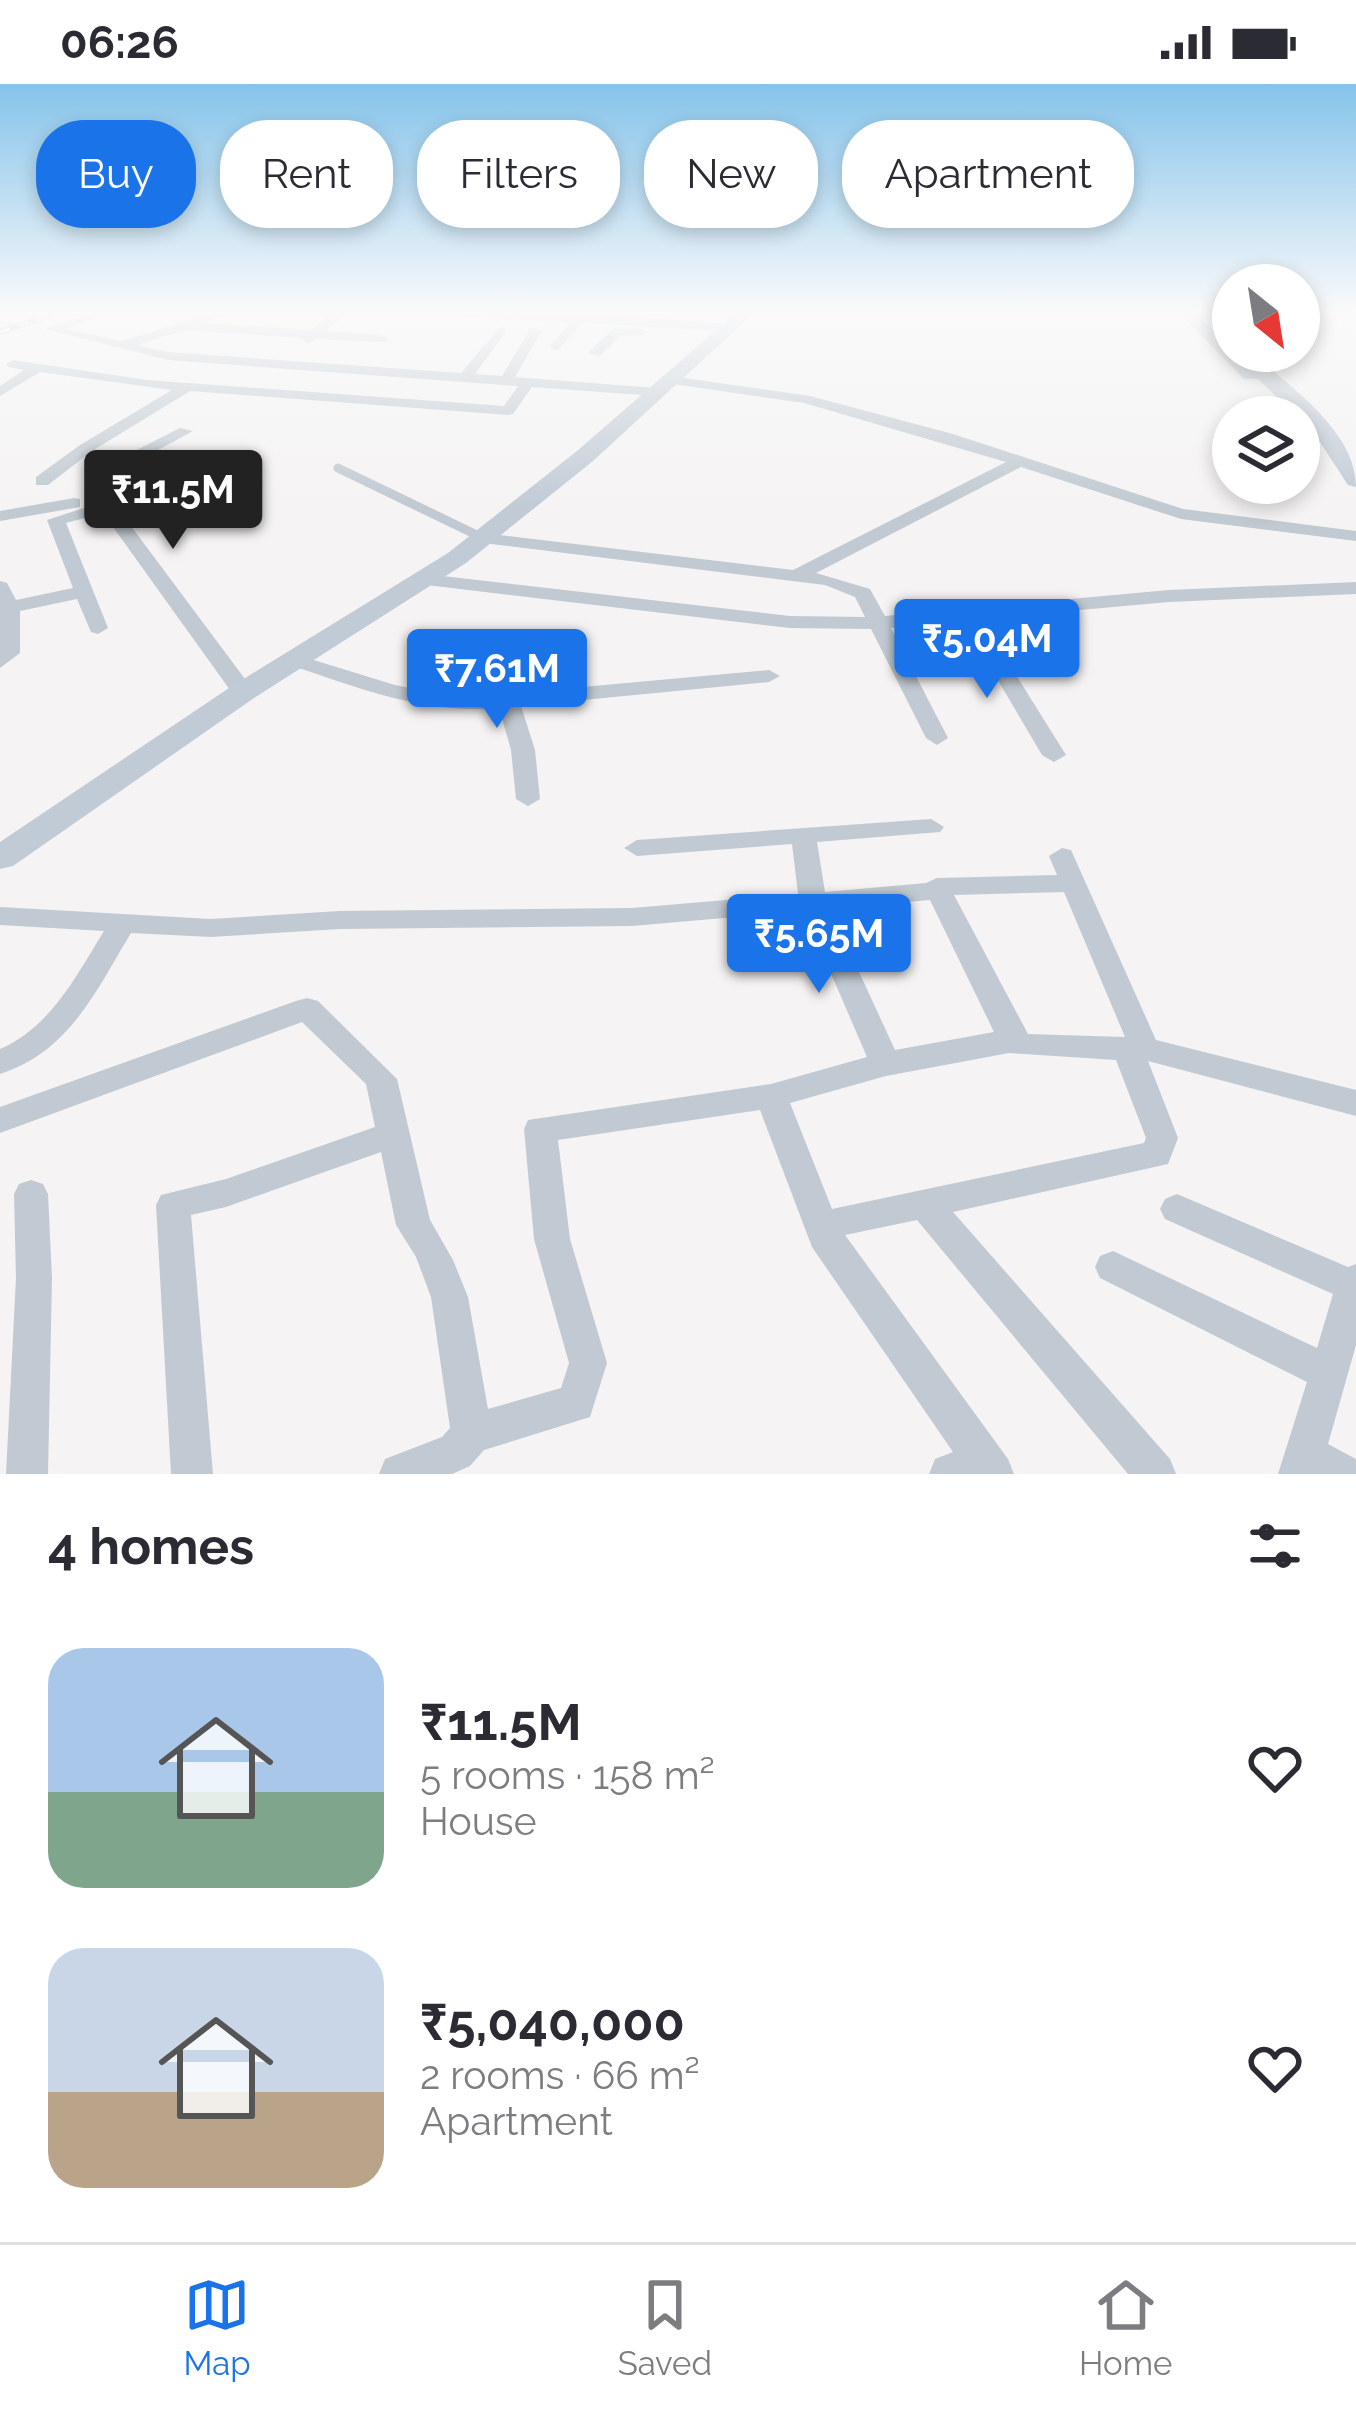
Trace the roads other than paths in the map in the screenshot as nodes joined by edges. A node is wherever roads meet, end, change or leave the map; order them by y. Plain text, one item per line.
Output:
1 (104, 376) edge
2 (286, 376) edge
3 (483, 376) edge
4 (509, 376) edge
5 (674, 376) edge
6 (1266, 376) edge
7 (507, 379) junction
8 (528, 382) junction
9 (663, 386) junction
10 (187, 387) junction
11 (262, 393) junction
12 (185, 431) dead end
13 (1320, 447) edge
14 (1349, 454) edge
15 (1020, 461) junction
16 (338, 468) dead end
17 (42, 482) dead end
18 (1352, 489) edge
19 (102, 503) junction
20 (0, 516) edge
21 (1356, 536) edge
22 (483, 538) junction
23 (796, 576) junction
24 (425, 580) junction
25 (1356, 588) edge
26 (85, 591) junction
27 (3, 601) edge
28 (970, 617) junction
29 (879, 623) junction
30 (98, 628) dead end
31 (294, 660) junction
32 (0, 662) edge
33 (770, 676) dead end
34 (243, 692) junction
35 (508, 701) junction
36 (937, 738) dead end
37 (1054, 754) dead end
38 (528, 799) dead end
39 (931, 827) dead end
40 (802, 835) junction
41 (637, 848) dead end
42 (0, 858) edge
43 (937, 891) junction
44 (813, 902) junction
45 (0, 916) edge
46 (122, 924) junction
47 (1014, 1040) junction
48 (1136, 1049) junction
49 (0, 1062) edge
50 (886, 1064) junction
51 (771, 1096) junction
52 (1356, 1103) edge
53 (0, 1120) edge
54 (390, 1135) junction
55 (31, 1195) dead end
56 (926, 1205) junction
57 (1177, 1209) dead end
58 (823, 1231) junction
59 (1113, 1267) dead end
60 (1355, 1285) edge
61 (1340, 1365) edge
62 (472, 1434) junction
63 (1302, 1464) edge
64 (976, 1470) edge
65 (27, 1474) edge
66 (191, 1474) edge
67 (400, 1474) edge
68 (1155, 1474) edge
69 (1343, 1474) edge

1 - 10 street
2 - 11 street
3 - 7 street
4 - 7 street
5 - 9 street
6 - 14 street
7 - 8 street
8 - 9 street
8 - 11 street
9 - 15 street
9 - 22 street
10 - 11 street
10 - 17 street
12 - 19 street
13 - 18 street
14 - 18 street
15 - 21 street
15 - 23 street
16 - 22 lane
19 - 20 street
19 - 26 street
19 - 34 street
22 - 23 street
22 - 24 street
23 - 29 street
24 - 29 street
24 - 31 street
25 - 28 street
26 - 27 street
26 - 30 street
27 - 32 street
28 - 29 street
28 - 37 street
29 - 36 street
31 - 34 street
31 - 35 street
33 - 35 street
34 - 42 street
35 - 38 street
39 - 40 street
40 - 41 street
40 - 44 street
43 - 44 street
43 - 47 street
43 - 48 street
44 - 46 street
44 - 50 street
45 - 46 street
46 - 49 street
47 - 48 street
47 - 50 street
48 - 52 street
48 - 56 street
50 - 51 street
51 - 58 street
51 - 62 street
53 - 54 street
54 - 62 street
54 - 66 street
55 - 65 street
56 - 58 street
56 - 68 street
57 - 60 street
58 - 64 street
59 - 61 street
60 - 61 street
61 - 63 street
62 - 67 street
63 - 69 street

